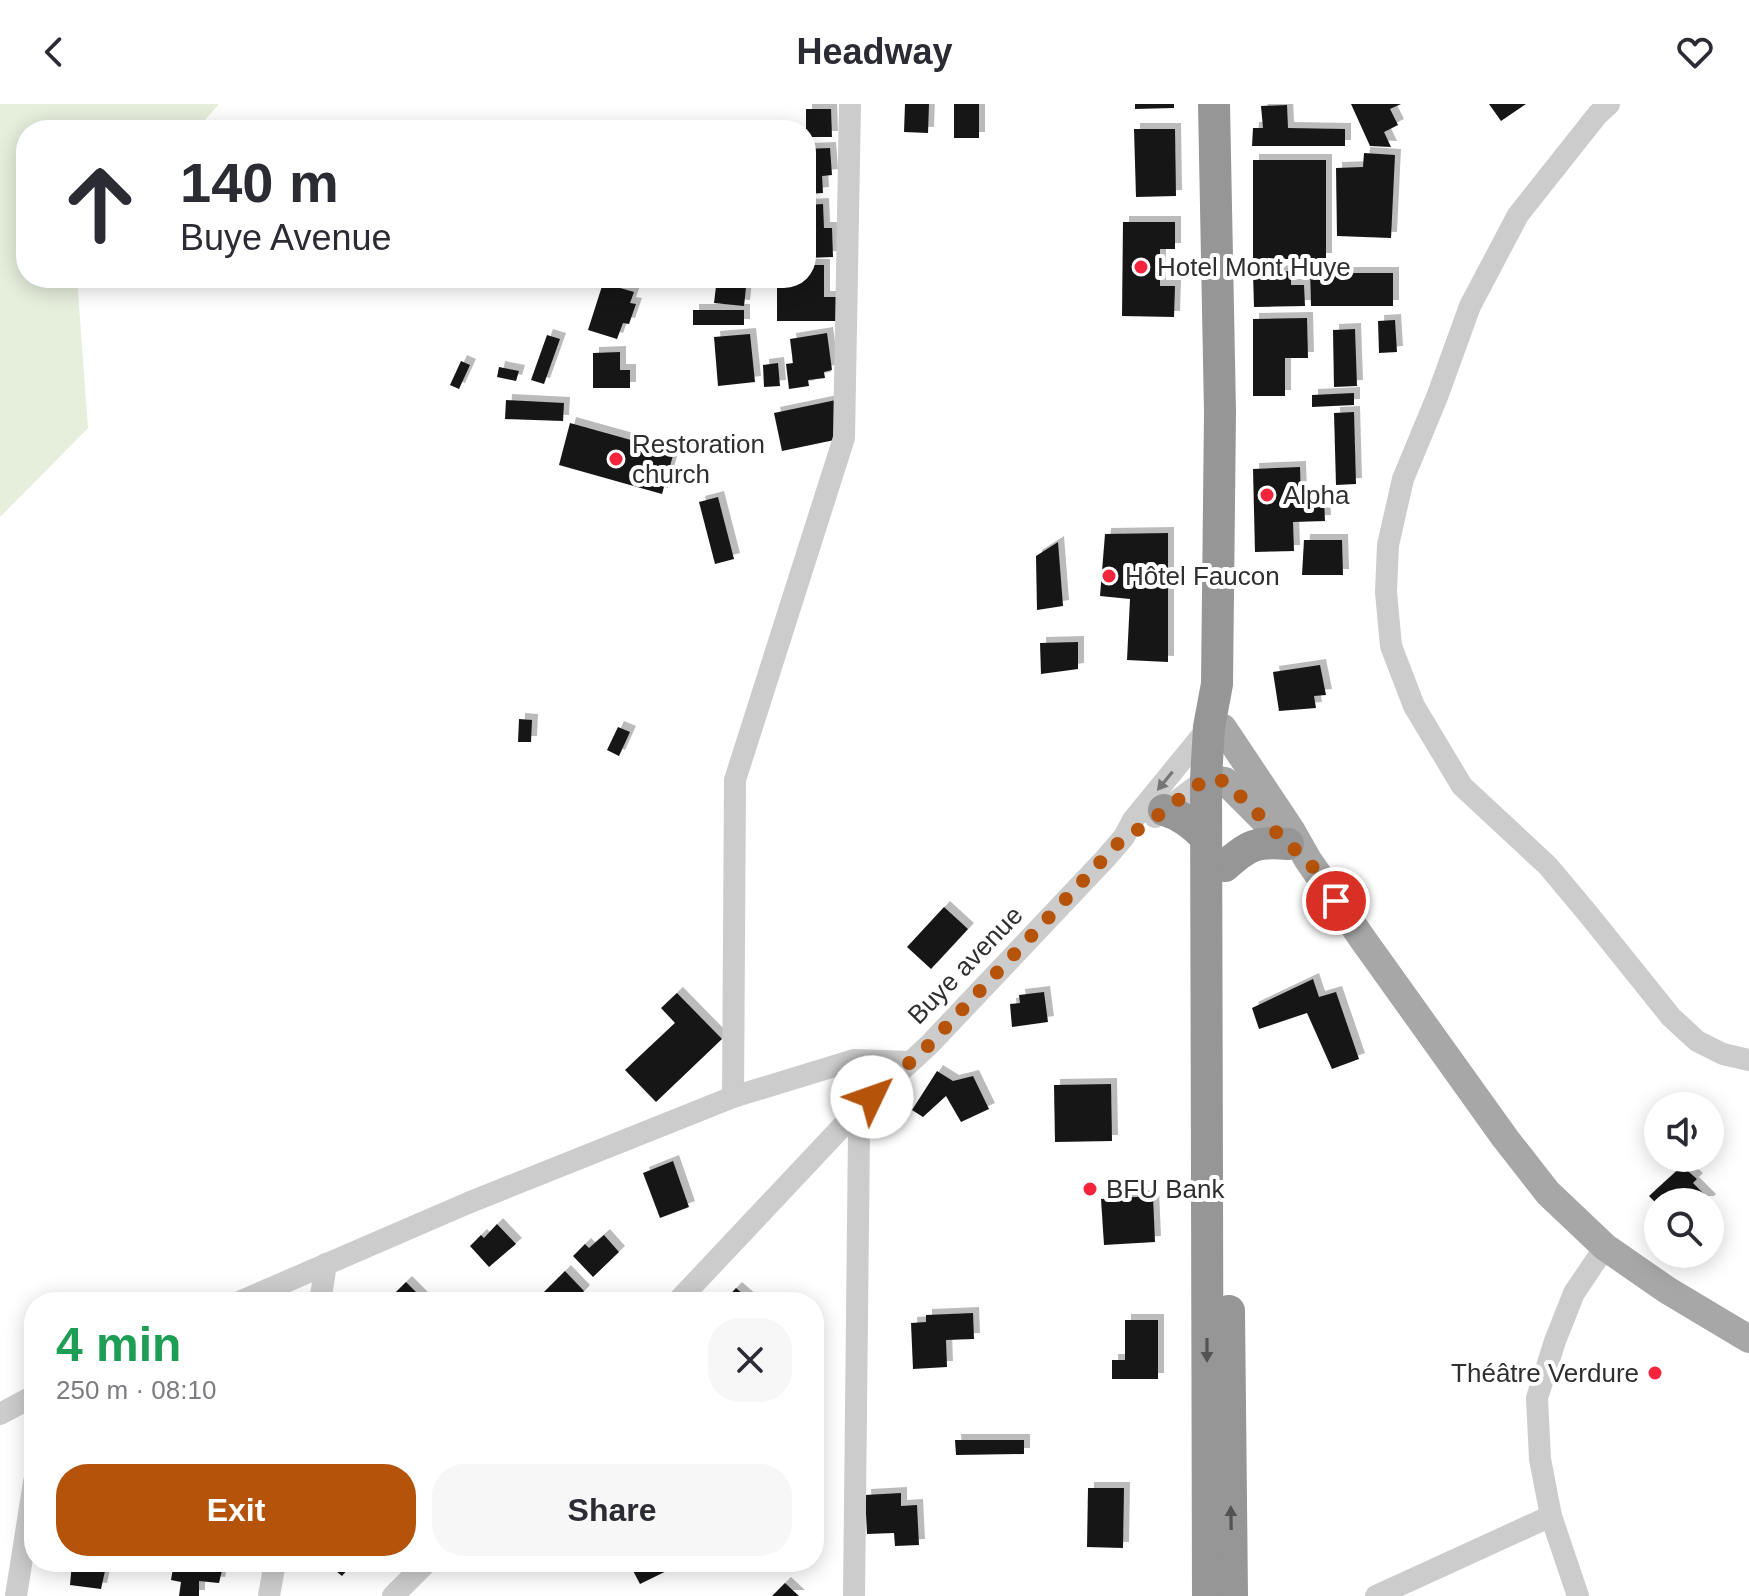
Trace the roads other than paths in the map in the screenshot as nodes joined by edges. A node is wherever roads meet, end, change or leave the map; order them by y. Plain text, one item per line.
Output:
1 (850, 104) edge
2 (1214, 104) edge
3 (1609, 104) edge
4 (1216, 727) junction
5 (1216, 780) junction
6 (1164, 810) junction
7 (1124, 837) junction
8 (1206, 838) junction
9 (1298, 852) junction
10 (1225, 866) junction
11 (1216, 963) junction
12 (1749, 1060) edge
13 (910, 1062) junction
14 (733, 1097) junction
15 (854, 1114) junction
16 (1605, 1247) junction
17 (326, 1264) junction
18 (262, 1292) edge
19 (322, 1292) edge
20 (686, 1292) edge
21 (1749, 1339) edge
22 (24, 1401) edge
23 (0, 1414) edge
24 (1551, 1516) junction
25 (24, 1545) edge
26 (273, 1572) edge
27 (417, 1572) edge
28 (16, 1596) edge
29 (269, 1596) edge
30 (393, 1596) edge
31 (854, 1596) edge
32 (1208, 1596) edge
33 (1232, 1596) edge
34 (1376, 1596) edge
35 (1578, 1596) edge

1 - 14 street
2 - 4 highway
3 - 12 street
4 - 5 highway
4 -> 7 street
4 - 9 main road
5 - 6 street
5 - 8 highway
5 - 9 main road
5 - 10 highway
6 - 7 street
6 - 8 highway
7 - 13 street, Buye avenue
8 - 11 highway
9 - 10 highway
9 - 16 main road
10 - 11 highway
11 -> 32 highway
33 -> 11 highway
13 - 14 street
13 - 15 street, Buye avenue
14 - 17 street
15 - 20 street, Buye avenue
15 - 31 street
16 - 21 main road
16 - 24 street
17 - 18 street
17 - 19 street
22 - 23 street
24 - 34 street
24 - 35 street
25 - 28 street
26 - 29 street
27 - 30 street

